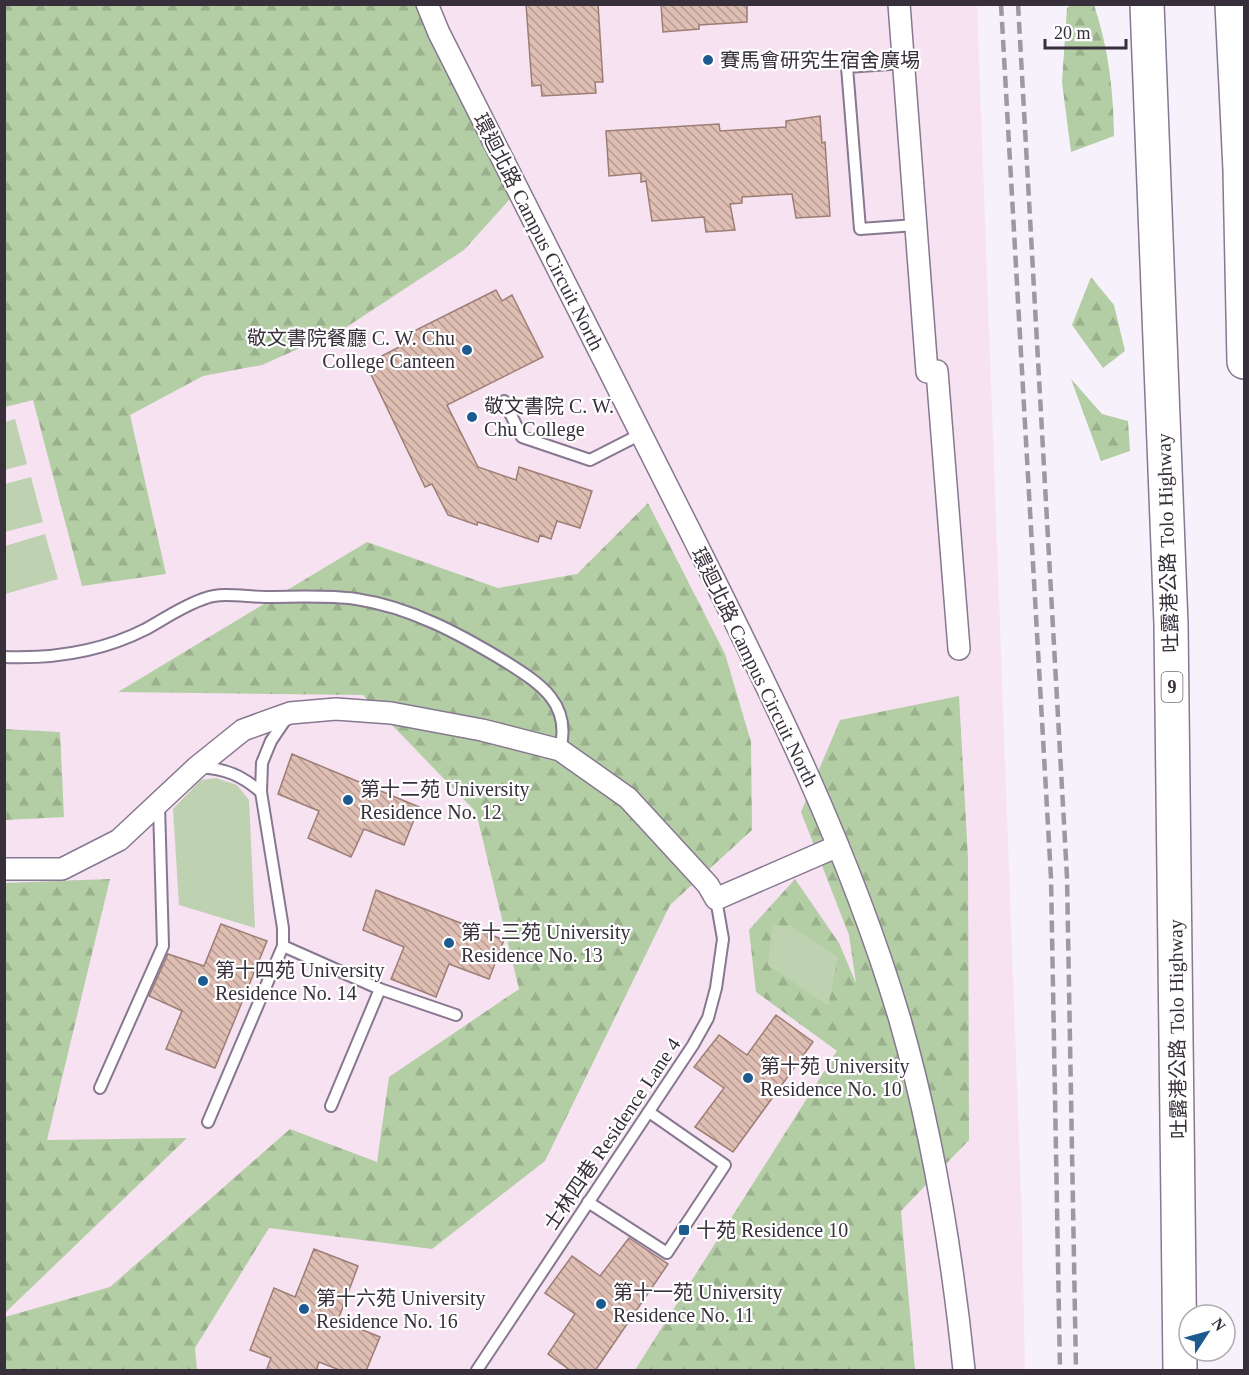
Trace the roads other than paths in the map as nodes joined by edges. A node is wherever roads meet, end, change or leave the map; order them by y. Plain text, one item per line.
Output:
1 (428, 4) edge
2 (899, 4) edge
3 (1148, 4) edge
4 (1232, 4) edge
5 (904, 63) junction
6 (916, 225) junction
7 (1245, 362) edge
8 (504, 400) dead end
9 (641, 434) junction
10 (959, 649) dead end
11 (4, 657) edge
12 (290, 714) junction
13 (560, 750) junction
14 (197, 767) junction
15 (261, 792) junction
16 (159, 806) junction
17 (838, 846) junction
18 (4, 869) edge
19 (716, 899) junction
20 (283, 946) junction
21 (380, 989) junction
22 (456, 1015) dead end
23 (100, 1088) dead end
24 (331, 1107) dead end
25 (649, 1112) junction
26 (208, 1122) dead end
27 (588, 1202) junction
28 (477, 1371) edge
29 (964, 1371) edge
30 (1180, 1371) edge

1 - 9 street, 環迴北路 Campus Circuit North
2 - 5 street
3 - 30 highway, 吐露港公路 Tolo Highway / 9
4 - 7 highway
5 - 6 street
5 - 6 lane
6 - 10 street
8 - 9 lane
9 - 17 street, 環迴北路 Campus Circuit North
11 - 13 lane
12 - 13 street
12 - 14 street
12 - 15 lane
13 - 19 street
14 - 15 lane
14 - 16 street
15 - 20 lane
16 - 18 street
16 - 23 lane
17 - 19 street
17 - 29 street, 環迴北路 Campus Circuit North
19 - 25 lane, 士林四巷 Residence Lane 4
20 - 21 lane
20 - 26 lane
21 - 22 lane
21 - 24 lane
25 - 27 lane, 士林四巷 Residence Lane 4
25 - 27 lane
27 - 28 lane, 士林四巷 Residence Lane 4

